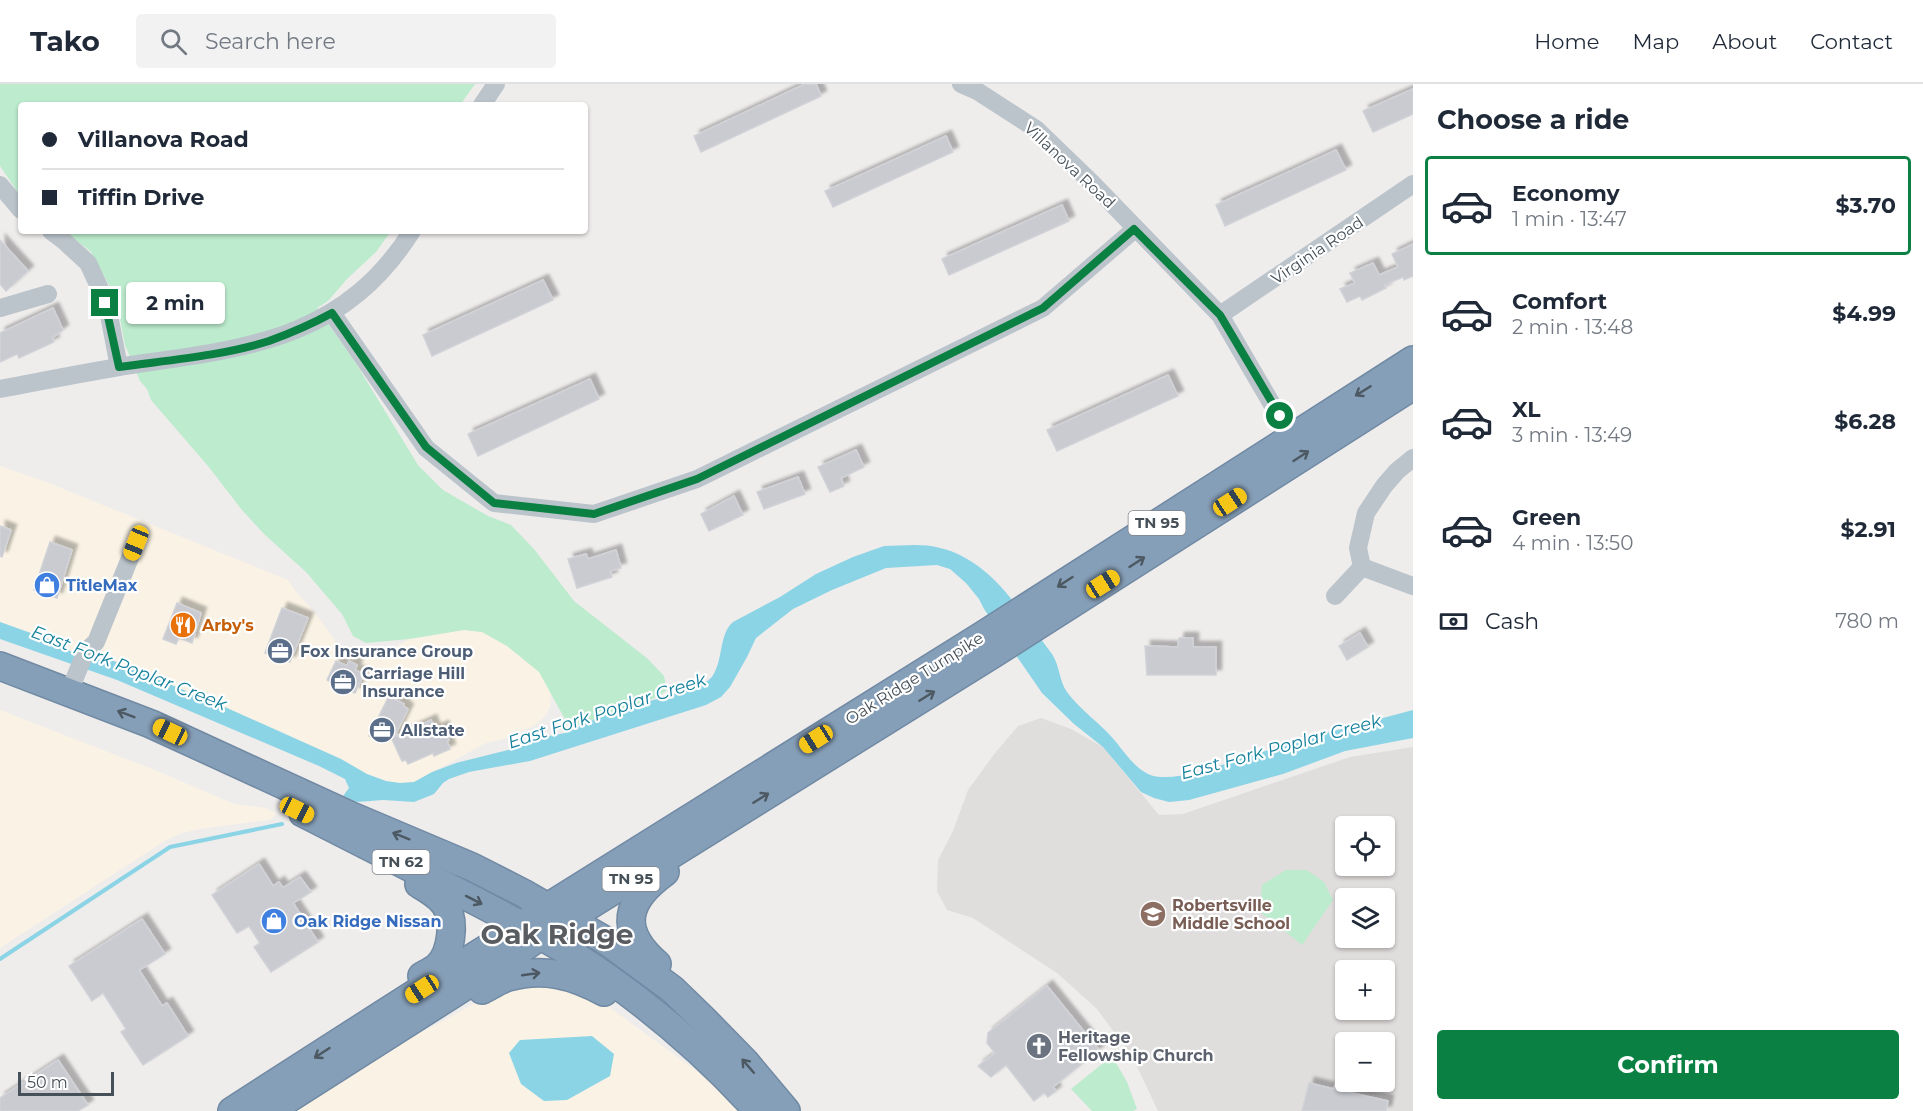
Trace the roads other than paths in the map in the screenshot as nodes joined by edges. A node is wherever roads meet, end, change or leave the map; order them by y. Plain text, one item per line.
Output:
1 (496, 84) edge
2 (961, 84) edge
3 (484, 102) edge
4 (1413, 184) edge
5 (0, 185) edge
6 (18, 206) edge
7 (1134, 229) junction
8 (55, 234) edge
9 (410, 234) edge
10 (48, 294) dead end
11 (0, 308) edge
12 (332, 313) junction
13 (1220, 315) junction
14 (119, 367) junction
15 (1412, 369) edge
16 (0, 389) edge
17 (1291, 437) junction
18 (1413, 458) edge
19 (136, 543) dead end
20 (1362, 567) junction
21 (1413, 586) edge
22 (1335, 596) dead end
23 (1028, 618) junction
24 (990, 643) junction
25 (0, 666) edge
26 (72, 685) junction
27 (0, 687) edge
28 (885, 696) junction
29 (732, 816) junction
30 (350, 836) junction
31 (523, 893) junction
32 (558, 913) junction
33 (531, 931) junction
34 (704, 1020) junction
35 (354, 1033) junction
36 (692, 1045) junction
37 (347, 1061) junction
38 (728, 1078) junction
39 (232, 1111) edge
40 (269, 1111) edge
41 (286, 1111) edge
42 (749, 1111) edge
43 (758, 1111) edge
44 (786, 1111) edge

1 - 3 street
2 - 7 street, Villanova Road
4 - 13 street, Virginia Road
5 - 6 street
7 - 12 street
7 - 13 street, Villanova Road
8 - 14 street
9 - 12 street
10 - 11 street
12 - 14 street
13 - 17 street, Villanova Road
14 - 16 street
15 -> 17 highway, Oak Ridge Turnpike / TN 95
23 -> 15 highway
17 -> 23 highway, Oak Ridge Turnpike / TN 95
18 - 20 street
19 - 26 street
20 - 21 street
20 - 22 street
23 - 24 highway, Oak Ridge Turnpike / TN 95
24 - 28 highway, Oak Ridge Turnpike / TN 95
29 -> 24 highway, Oak Ridge Turnpike / TN 95
25 - 26 highway, TN 62
31 -> 26 highway, TN 62
27 - 30 highway, TN 62
28 - 31 highway
28 - 32 highway, Oak Ridge Turnpike / TN 95
29 - 32 highway, Oak Ridge Turnpike / TN 95
29 - 34 highway
30 -> 33 highway, TN 62
30 - 35 highway
31 - 32 highway, TN 62
32 - 33 highway, Oak Ridge Turnpike / TN 95
32 - 34 highway, TN 62
33 - 35 highway, Oak Ridge Turnpike / TN 95
33 - 36 highway, TN 62
33 - 37 highway, Oak Ridge Turnpike / TN 95
44 -> 34 highway, TN 62
35 -> 39 highway, Oak Ridge Turnpike / TN 95
37 -> 36 highway
36 - 38 highway, TN 62
37 - 40 highway, Oak Ridge Turnpike / TN 95
37 - 41 highway
38 - 42 highway
38 - 43 highway, TN 62

